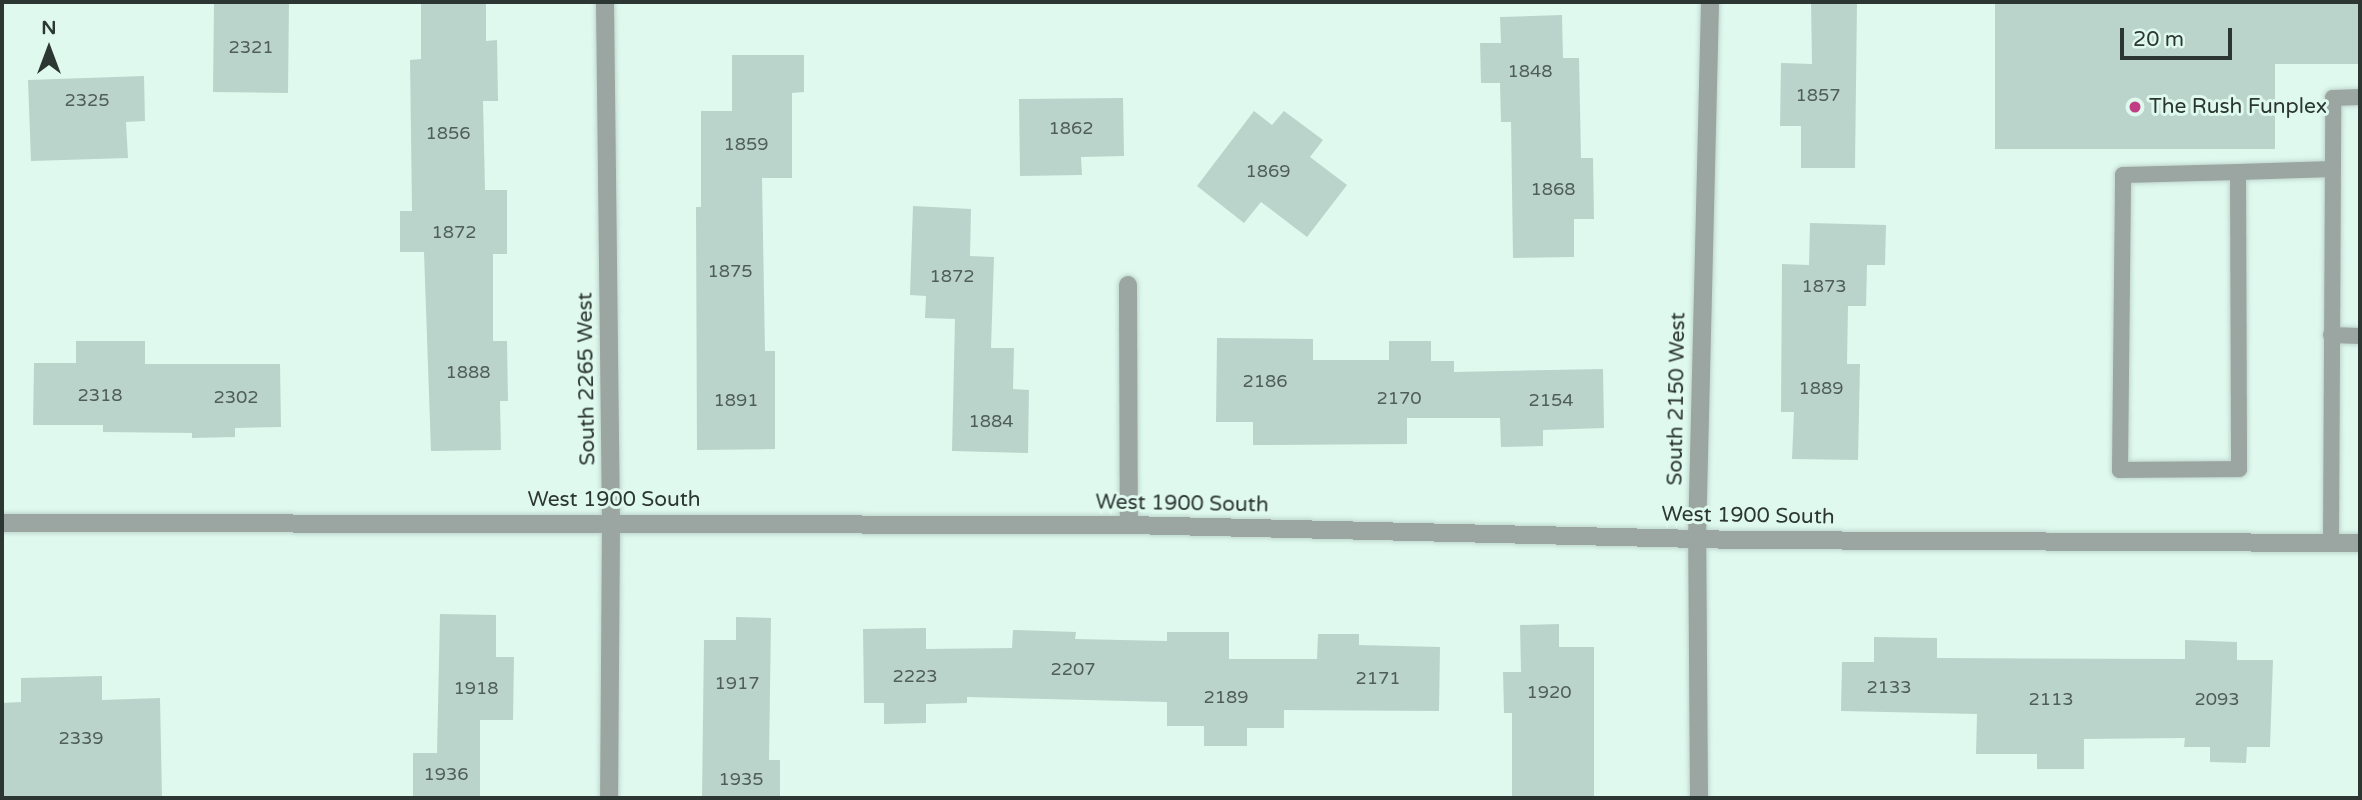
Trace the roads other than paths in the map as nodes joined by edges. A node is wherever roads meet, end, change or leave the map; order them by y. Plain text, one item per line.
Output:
1 (605, 2) edge
2 (1710, 2) edge
3 (2360, 97) edge
4 (2333, 169) junction
5 (2238, 172) junction
6 (1128, 285) dead end
7 (2331, 335) junction
8 (2360, 336) edge
9 (2, 523) edge
10 (611, 523) junction
11 (1129, 525) junction
12 (1697, 539) junction
13 (2331, 542) junction
14 (2360, 543) edge
15 (609, 798) edge
16 (1699, 798) edge

1 - 10 street, South 2265 West
2 - 12 street, South 2150 West
3 - 4 lane
4 - 5 lane
4 - 7 lane
5 - 5 lane
6 - 11 street
7 - 8 lane
7 - 13 lane
9 - 10 street, West 1900 South
10 - 11 street, West 1900 South
10 - 15 street, South 2265 West
11 - 12 street, West 1900 South
12 - 13 street, West 1900 South
12 - 16 street, South 2150 West
13 - 14 street, West 1900 South

